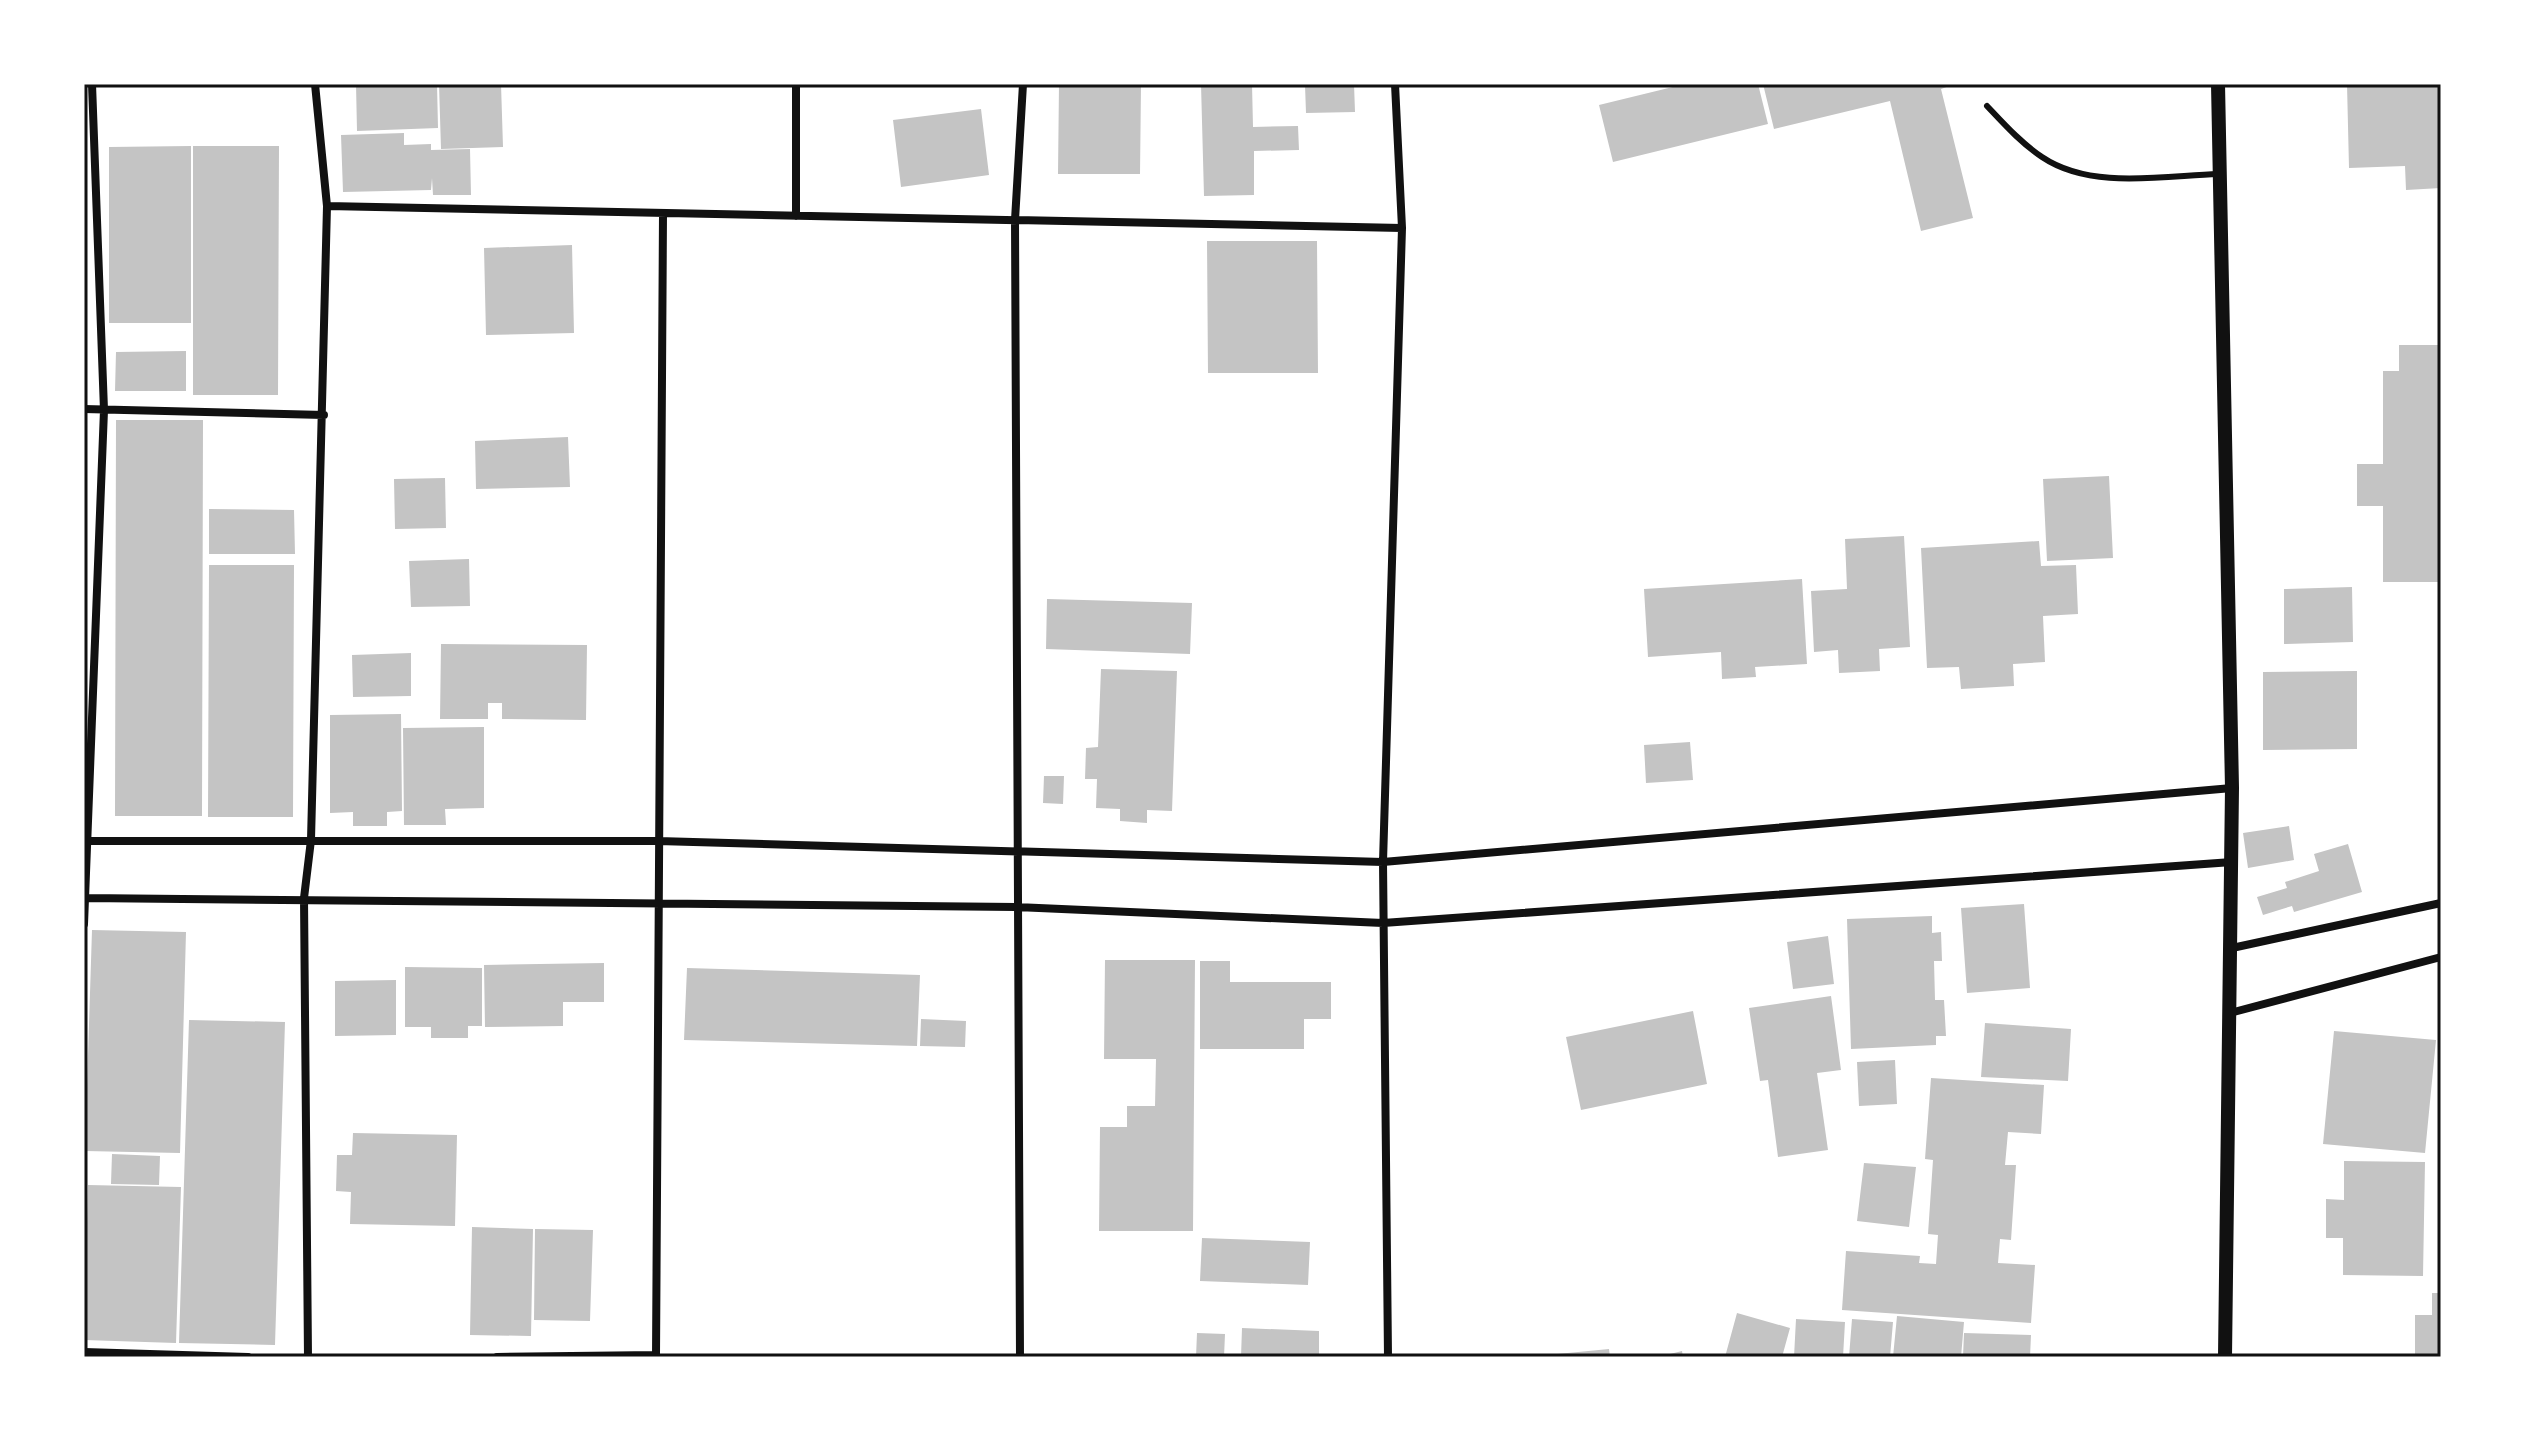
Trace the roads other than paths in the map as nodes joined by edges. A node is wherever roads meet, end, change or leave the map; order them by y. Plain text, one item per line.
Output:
1 (92, 84) edge
2 (315, 84) edge
3 (796, 84) edge
4 (1023, 84) edge
5 (1395, 84) edge
6 (2218, 84) edge
7 (1987, 106) dead end
8 (2218, 174) junction
9 (327, 206) junction
10 (663, 214) junction
11 (796, 216) junction
12 (1015, 220) junction
13 (1402, 228) junction
14 (84, 409) edge
15 (104, 410) junction
16 (324, 415) junction
17 (2232, 788) junction
18 (311, 840) junction
19 (89, 841) junction
20 (658, 841) junction
21 (1016, 850) junction
22 (1383, 862) junction
23 (2232, 862) junction
24 (86, 872) edge
25 (85, 898) edge
26 (304, 898) junction
27 (658, 902) junction
28 (2441, 903) edge
29 (1016, 907) junction
30 (1383, 923) junction
31 (84, 924) edge
32 (2232, 948) junction
33 (2441, 957) edge
34 (2230, 1013) junction
35 (84, 1352) edge
36 (656, 1356) edge
37 (248, 1357) edge
38 (308, 1357) edge
39 (497, 1357) edge
40 (1020, 1357) edge
41 (1388, 1357) edge
42 (2225, 1357) edge

1 - 15 street
2 - 9 street
3 - 11 street
4 - 12 street
5 - 13 street
6 - 8 street
7 - 8 lane
8 - 17 street
9 - 10 street
9 - 16 street
10 - 11 street
10 - 20 street
11 - 12 street
12 - 13 street
12 - 21 street
13 - 22 street
14 - 15 street
15 - 16 street
15 - 19 street
16 - 18 street
17 - 22 street
17 - 23 street
18 - 19 street
18 - 20 street
18 - 26 street
19 - 24 street
20 - 21 street
20 - 27 street
21 - 22 street
21 - 29 street
22 - 30 street
23 - 30 street
23 - 32 street
24 - 25 street
25 - 26 street
25 - 31 street
26 - 27 street
26 - 38 street
27 - 29 street
27 - 36 street
28 - 32 street
29 - 30 street
29 - 40 street
30 - 41 street
32 - 34 street
33 - 34 street
34 - 42 street
35 - 37 street
36 - 39 street

